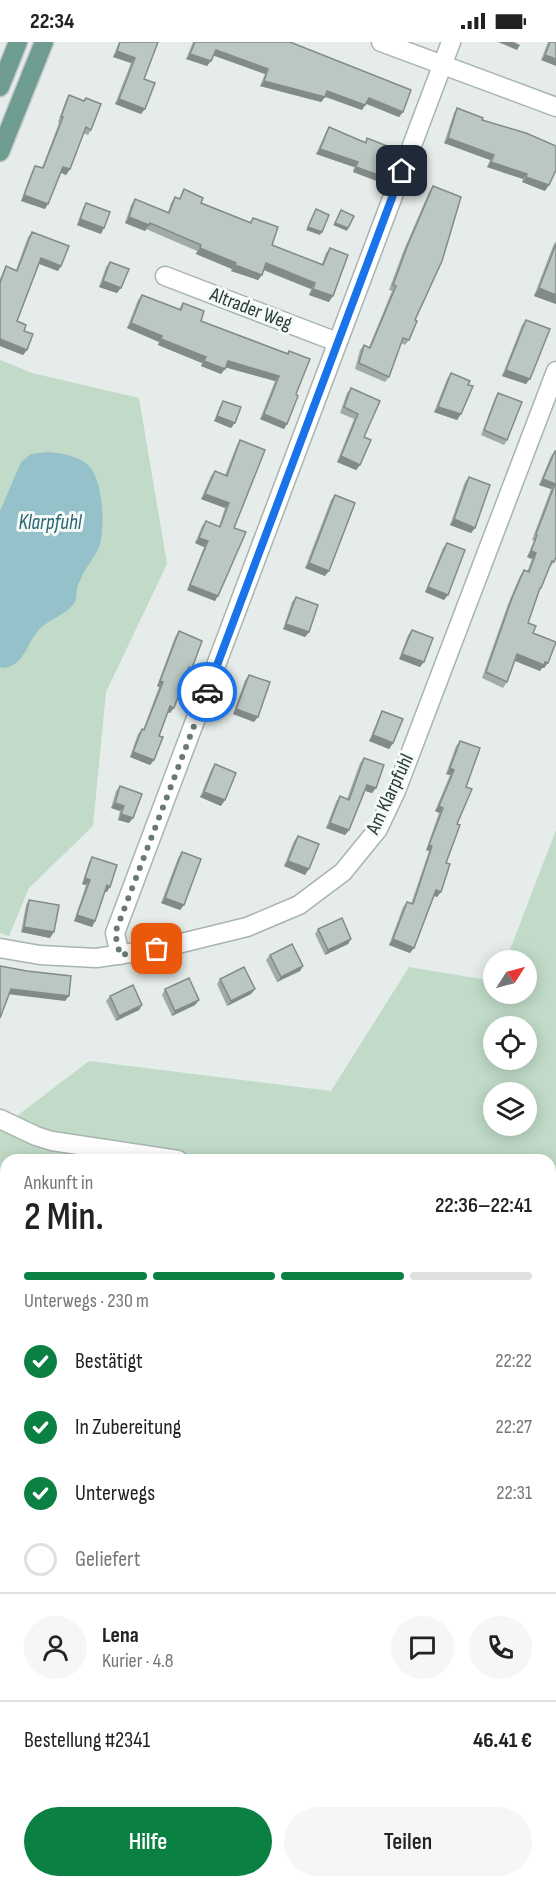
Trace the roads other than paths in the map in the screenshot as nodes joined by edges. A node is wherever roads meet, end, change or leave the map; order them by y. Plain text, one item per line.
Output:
1 (18, 42) edge
2 (44, 42) edge
3 (381, 42) edge
4 (451, 42) edge
5 (442, 64) junction
6 (0, 87) edge
7 (556, 107) edge
8 (0, 152) edge
9 (165, 276) dead end
10 (338, 342) junction
11 (556, 371) edge
12 (0, 948) edge
13 (120, 955) junction
14 (0, 1119) edge
15 (138, 1154) edge

1 - 6 main road
2 - 8 main road
3 - 5 street
4 - 5 street
5 - 7 street
5 - 10 street
9 - 10 street, Altrader Weg
10 - 13 street
11 - 13 street, Am Klarpfuhl
12 - 13 street, Am Klarpfuhl
14 - 15 street

